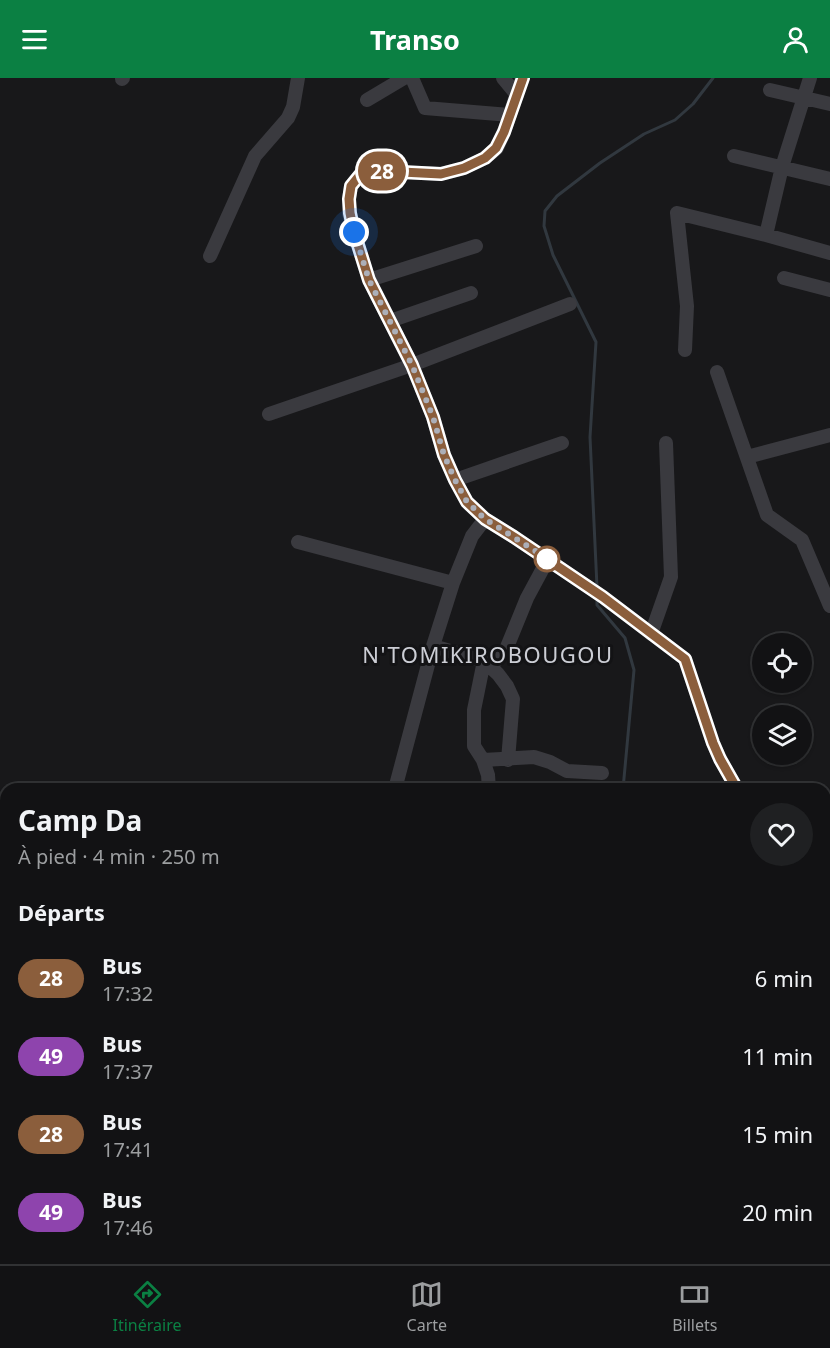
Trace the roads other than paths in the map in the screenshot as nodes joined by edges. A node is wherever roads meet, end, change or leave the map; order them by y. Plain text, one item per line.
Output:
1 (298, 78) edge
2 (404, 78) edge
3 (412, 78) edge
4 (503, 78) edge
5 (522, 78) edge
6 (810, 78) edge
7 (770, 90) dead end
8 (517, 95) junction
9 (805, 98) junction
10 (367, 100) dead end
11 (830, 104) edge
12 (510, 115) junction
13 (734, 156) dead end
14 (782, 167) junction
15 (830, 179) edge
16 (766, 235) junction
17 (476, 246) dead end
18 (830, 253) edge
19 (210, 256) dead end
20 (784, 278) dead end
21 (369, 280) junction
22 (830, 290) edge
23 (471, 293) dead end
24 (570, 304) dead end
25 (390, 321) junction
26 (685, 350) dead end
27 (412, 365) junction
28 (717, 372) dead end
29 (269, 414) dead end
30 (830, 435) edge
31 (562, 443) dead end
32 (666, 443) dead end
33 (747, 457) junction
34 (455, 480) junction
35 (485, 519) junction
36 (298, 542) dead end
37 (548, 559) junction
38 (453, 583) junction
39 (830, 606) edge
40 (651, 634) junction
41 (433, 646) junction
42 (487, 665) junction
43 (483, 760) junction
44 (508, 760) junction
45 (602, 773) dead end
46 (397, 783) edge
47 (489, 783) edge
48 (734, 783) edge

1 - 19 street
2 - 10 street
3 - 12 street
4 - 8 street
5 - 8 street
6 - 9 street
7 - 9 street
8 - 12 street
9 - 11 street
9 - 14 street
12 - 21 street
13 - 14 street
14 - 15 street
14 - 16 street
16 - 18 street
16 - 26 street
17 - 21 street
20 - 22 street
21 - 25 street
23 - 25 street
24 - 27 street
25 - 27 street
27 - 29 street
27 - 34 street
28 - 33 street
30 - 33 street
31 - 34 street
32 - 40 street
33 - 39 street
34 - 35 street
35 - 37 street
35 - 38 street
36 - 38 street
37 - 40 street
37 - 42 street
38 - 41 street
40 - 48 street
41 - 42 street
41 - 46 street
42 - 43 street
42 - 44 street
43 - 44 street
43 - 47 street
44 - 45 street

